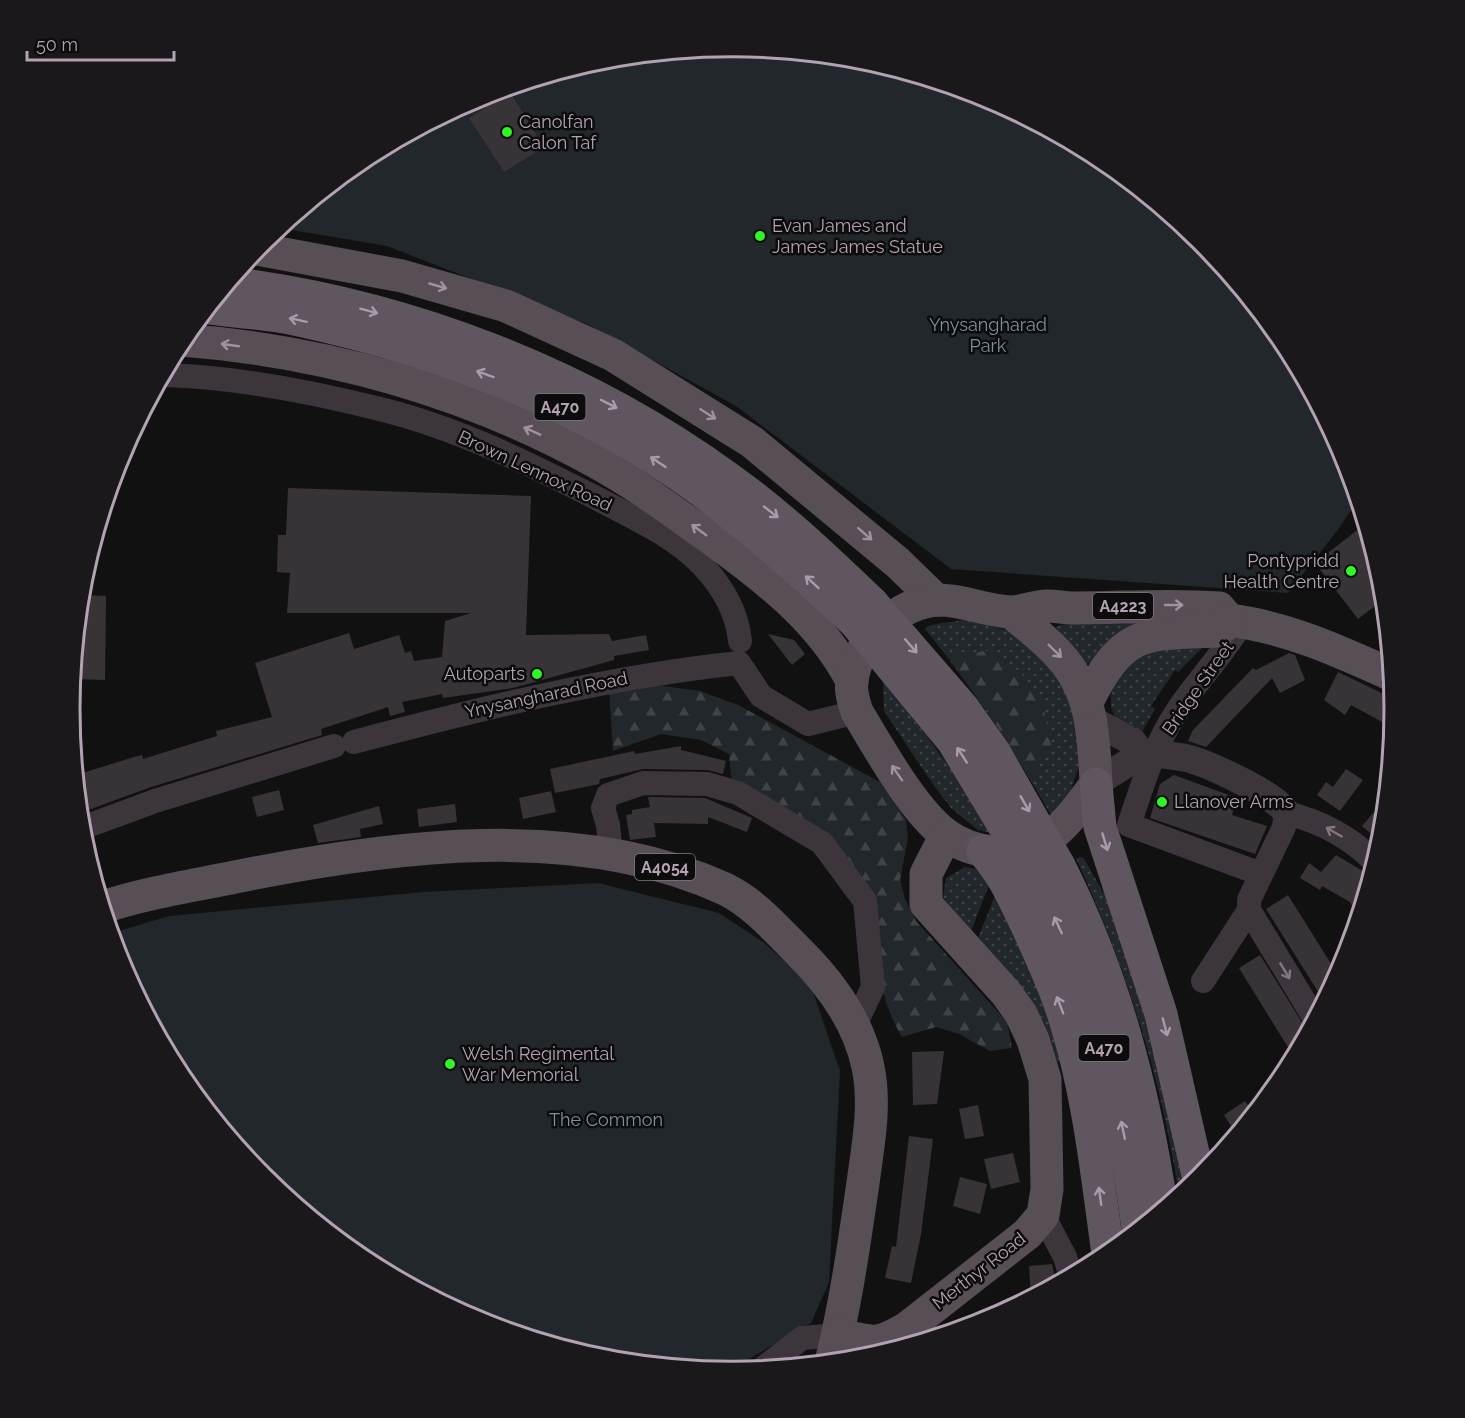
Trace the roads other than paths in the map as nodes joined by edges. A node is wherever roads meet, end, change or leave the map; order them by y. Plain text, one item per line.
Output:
1 (268, 251) edge
2 (238, 284) edge
3 (217, 309) edge
4 (194, 342) edge
5 (172, 376) edge
6 (936, 600) junction
7 (863, 612) junction
8 (1011, 612) junction
9 (1236, 621) junction
10 (739, 652) junction
11 (1383, 671) edge
12 (854, 696) junction
13 (1089, 711) junction
14 (1147, 753) junction
15 (1096, 784) junction
16 (1286, 813) junction
17 (91, 825) edge
18 (946, 835) junction
19 (983, 851) junction
20 (611, 854) junction
21 (1367, 856) edge
22 (1047, 872) junction
23 (1261, 874) junction
24 (111, 904) edge
25 (1253, 917) junction
26 (1203, 981) dead end
27 (1309, 1011) edge
28 (855, 1025) junction
29 (1197, 1167) edge
30 (1161, 1200) edge
31 (1042, 1215) junction
32 (1137, 1220) edge
33 (1106, 1243) edge
34 (1068, 1268) edge
35 (908, 1336) edge
36 (834, 1349) edge
37 (774, 1360) edge

1 -> 6 main road
2 -> 7 highway, A470
7 -> 3 highway, A470
12 -> 4 main road
5 - 10 street, Brown Lennox Road
6 - 8 main road
6 - 12 main road
7 - 22 highway, A470, bridge
8 -> 9 main road, A4223
8 -> 13 main road
9 - 11 main road, A4223
9 - 13 main road, A4223
9 - 14 street, Bridge Street
10 - 12 street
10 - 17 street, Ynysangharad Road
18 -> 12 main road
13 - 14 street
13 - 15 main road
14 - 15 street
14 - 16 street
14 - 23 street, Bridge Street
15 - 19 main road
15 -> 29 highway
21 -> 16 street
16 - 23 street
18 - 19 main road
18 - 31 main road
33 -> 19 highway
20 - 24 main road, A4054
20 - 28 main road, A4054
20 - 28 street
22 - 30 highway, A470
32 -> 22 highway, A470
23 - 25 street
25 - 26 street
25 -> 27 street
28 - 36 main road, A4054
31 - 34 street
31 - 35 main road, Merthyr Road
35 - 36 main road, Merthyr Road
36 - 37 street

